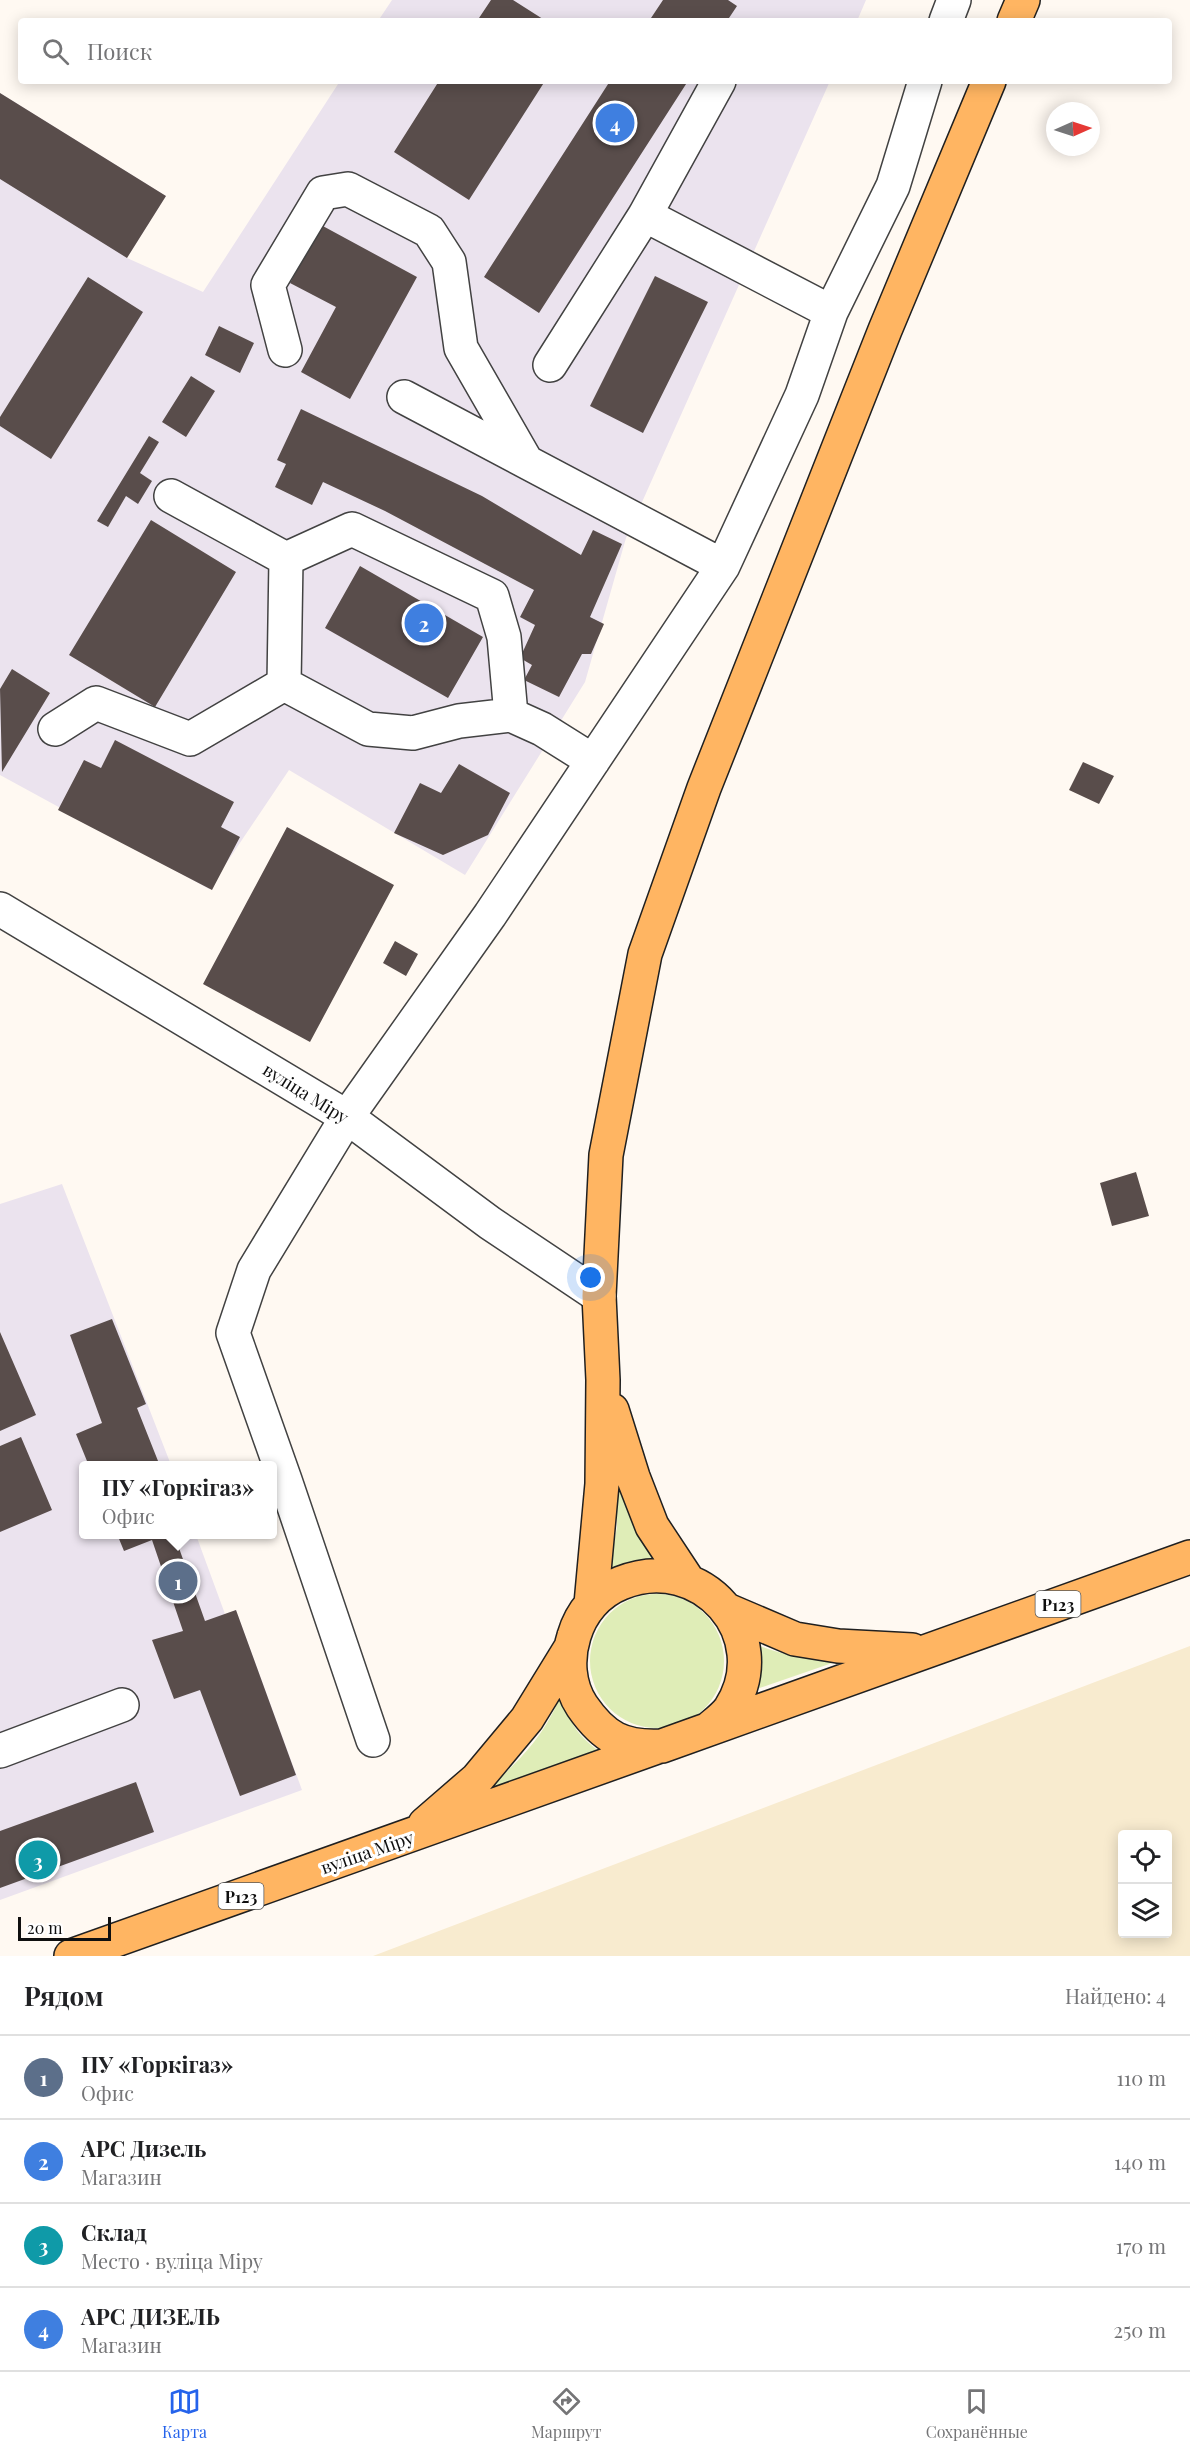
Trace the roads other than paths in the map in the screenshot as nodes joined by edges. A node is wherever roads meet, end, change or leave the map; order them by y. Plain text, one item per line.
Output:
1 (954, 0) edge
2 (1023, 0) edge
3 (947, 18) edge
4 (1015, 18) edge
5 (717, 84) edge
6 (924, 84) edge
7 (988, 84) edge
8 (645, 215) junction
9 (831, 312) junction
10 (285, 350) dead end
11 (550, 365) dead end
12 (404, 396) dead end
13 (526, 461) junction
14 (171, 496) dead end
15 (286, 559) junction
16 (723, 566) junction
17 (284, 684) junction
18 (512, 715) junction
19 (56, 729) dead end
20 (593, 761) junction
21 (0, 909) edge
22 (347, 1117) junction
23 (599, 1296) junction
24 (603, 1380) junction
25 (1190, 1557) edge
26 (687, 1580) junction
27 (591, 1604) junction
28 (727, 1610) junction
29 (570, 1649) junction
30 (926, 1651) junction
31 (122, 1705) dead end
32 (710, 1728) junction
33 (372, 1740) dead end
34 (662, 1746) junction
35 (0, 1751) edge
36 (410, 1837) junction
37 (71, 1956) edge

1 - 3 street
2 - 4 main road
5 - 8 street
6 - 9 street
7 - 23 main road
8 - 9 street
8 - 11 street
9 - 16 street
10 - 13 street
12 - 13 street
13 - 16 street
14 - 15 street
15 - 17 street
15 - 18 street
16 - 20 street
17 - 18 street
17 - 19 street
18 - 20 street
20 - 22 street
21 - 22 street, вуліца Міру
22 - 23 street, вуліца Міру
22 - 33 street
23 - 24 main road
24 - 26 main road
24 - 27 main road
25 - 30 main road, Р123
26 - 27 main road
26 - 28 main road
27 - 29 main road
28 - 30 main road
28 - 32 main road
29 - 34 main road
29 - 36 main road
30 - 32 main road, Р123
31 - 35 street
32 - 34 main road, Р123
34 - 36 main road, вуліца Міру / Р123
36 - 37 main road, вуліца Міру / Р123

